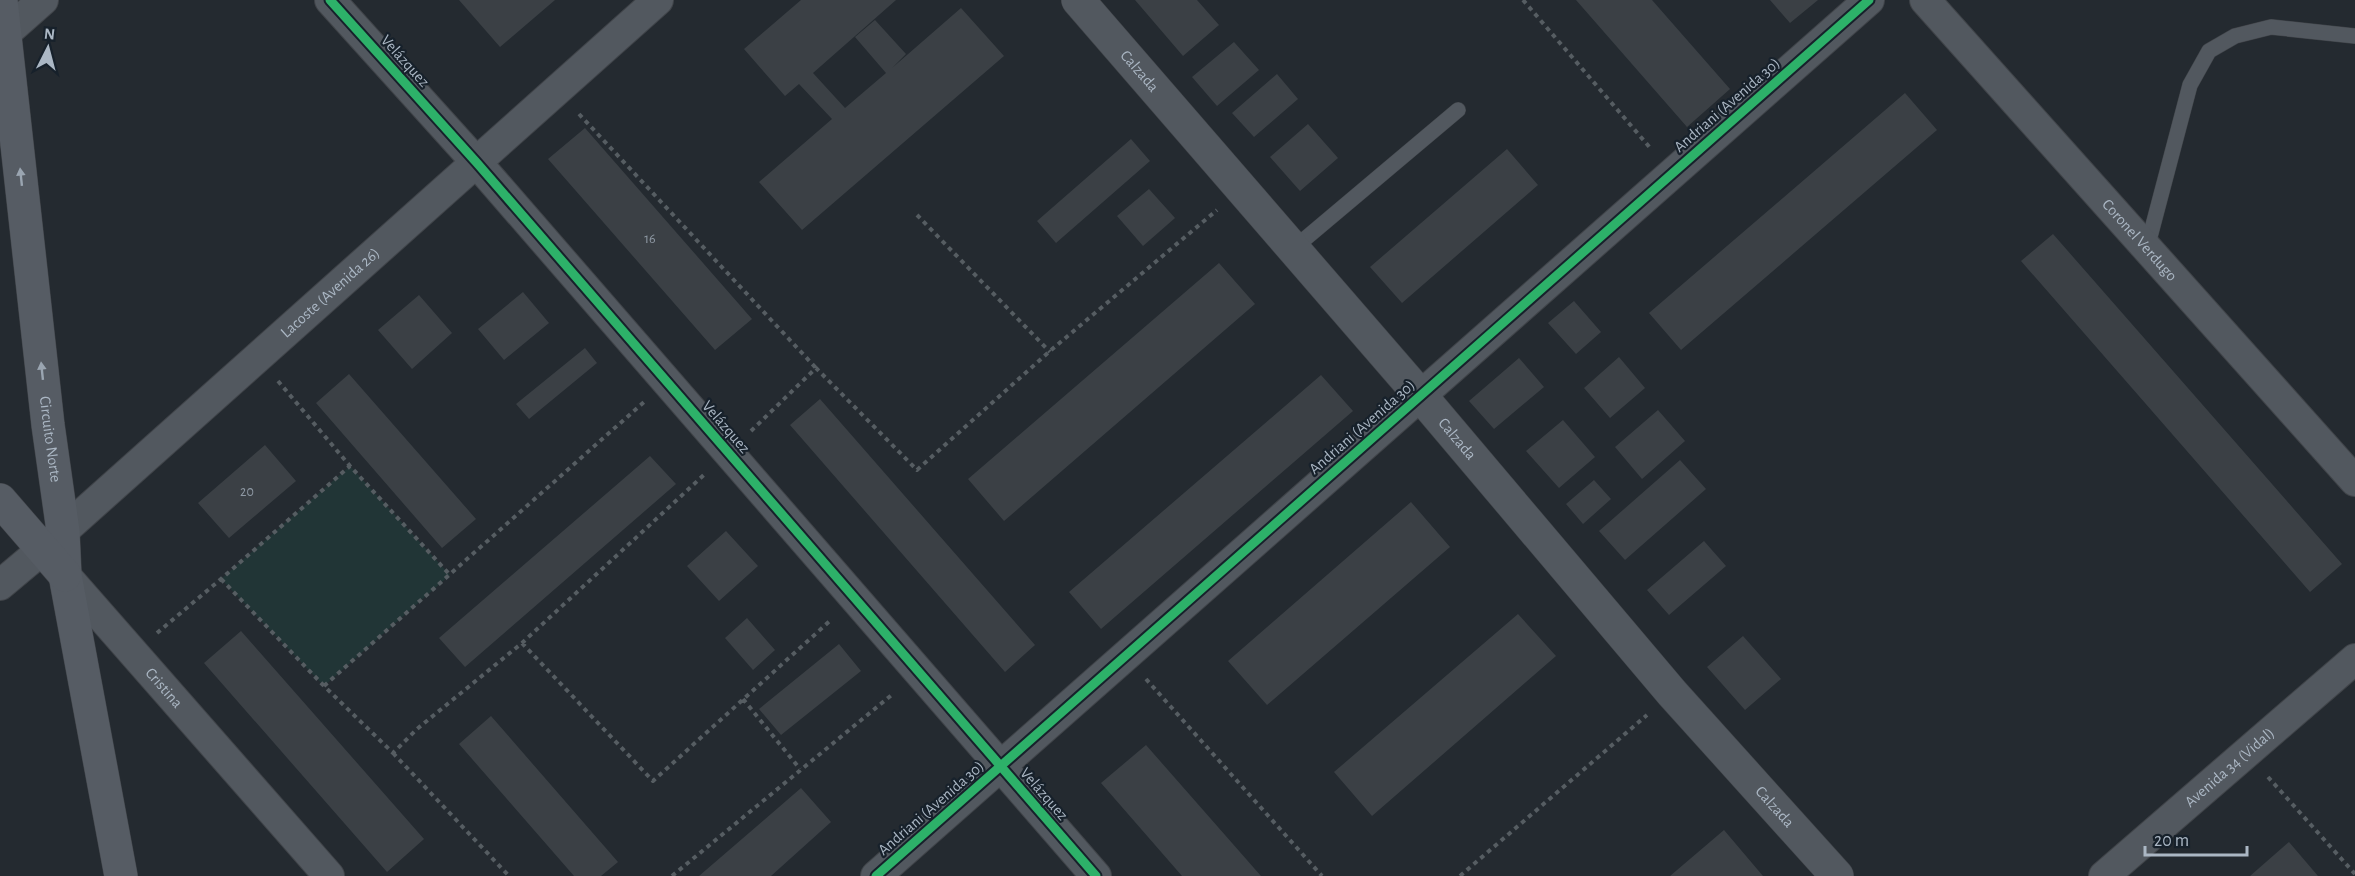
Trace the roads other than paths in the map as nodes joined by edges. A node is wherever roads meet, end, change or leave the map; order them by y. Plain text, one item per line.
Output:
1 (1, 0) edge
2 (43, 0) edge
3 (330, 0) edge
4 (658, 0) edge
5 (1078, 0) edge
6 (1869, 0) edge
7 (1925, 0) edge
8 (2, 36) edge
9 (2355, 36) edge
10 (1458, 110) dead end
11 (477, 163) junction
12 (2147, 248) junction
13 (1293, 249) junction
14 (1420, 395) junction
15 (2355, 480) edge
16 (0, 500) edge
17 (53, 540) junction
18 (65, 575) junction
19 (0, 585) edge
20 (2355, 659) edge
21 (1001, 766) junction
22 (121, 876) edge
23 (329, 876) edge
24 (876, 876) edge
25 (1096, 876) edge
26 (1838, 876) edge
27 (2104, 876) edge

1 - 8 main road, Circuito Norte
2 - 8 street
3 - 11 street, Velázquez
4 - 11 street, Lacoste (Avenida 26)
5 - 13 street, Calzada
6 - 14 street, Andriani (Avenida 30)
7 - 12 street, Coronel Verdugo
17 -> 8 main road, Circuito Norte
9 - 12 lane
10 - 13 lane
11 - 17 street, Lacoste (Avenida 26)
11 - 21 street, Velázquez
12 - 15 street, Coronel Verdugo
13 - 14 street, Calzada
14 - 21 street, Andriani (Avenida 30)
14 - 26 street, Calzada
16 - 17 main road, Cristina
17 - 18 main road, Cristina
17 - 19 street, Lacoste (Avenida 26)
18 - 22 main road
18 - 23 street, Cristina
20 - 27 street, Avenida 34 (Vidal)
21 - 24 street, Andriani (Avenida 30)
21 - 25 street, Velázquez

